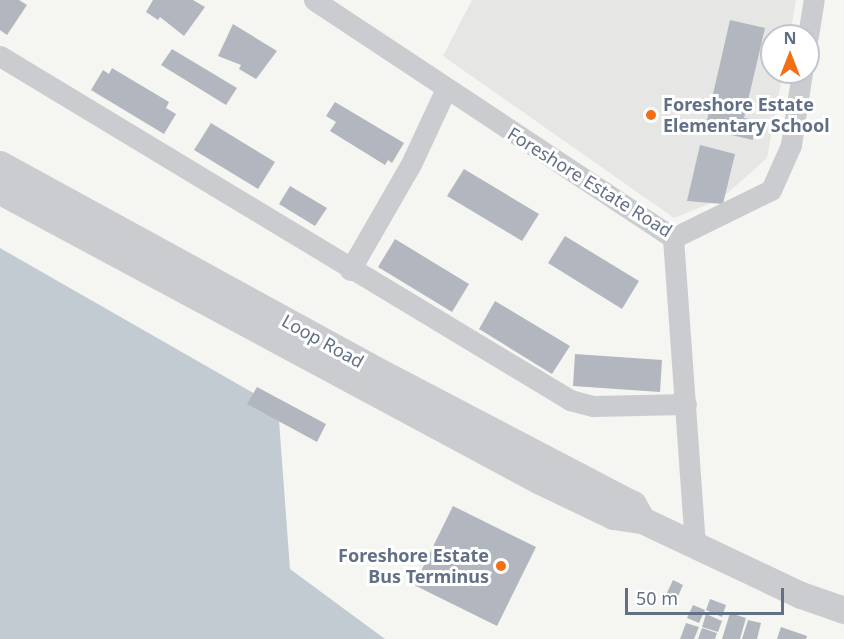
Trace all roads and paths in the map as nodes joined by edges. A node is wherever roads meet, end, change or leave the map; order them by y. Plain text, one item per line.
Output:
1 (314, 0) edge
2 (814, 0) edge
3 (809, 24) edge
4 (0, 56) edge
5 (800, 84) edge
6 (446, 89) junction
7 (0, 164) edge
8 (0, 191) edge
9 (673, 238) junction
10 (350, 270) junction
11 (686, 404) junction
12 (649, 523) junction
13 (695, 546) junction
14 (844, 610) edge

1 - 6 street, Foreshore Estate Road
2 - 3 street
4 - 10 street
5 - 9 street, Foreshore Estate Road
6 - 9 street, Foreshore Estate Road
6 - 10 street
7 - 12 street, Loop Road
8 - 12 street, Loop Road
9 - 11 street
10 - 11 street
11 - 13 street
12 - 13 street
13 - 14 street

